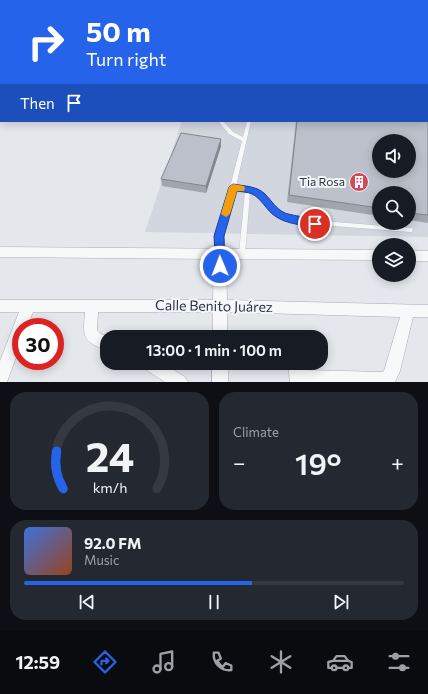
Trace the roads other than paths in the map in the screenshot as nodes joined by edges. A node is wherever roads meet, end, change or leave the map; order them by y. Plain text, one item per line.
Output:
1 (221, 122) edge
2 (249, 122) edge
3 (244, 140) junction
4 (233, 187) junction
5 (248, 189) junction
6 (372, 227) edge
7 (0, 252) edge
8 (220, 253) junction
9 (242, 254) junction
10 (372, 255) edge
11 (416, 256) edge
12 (428, 256) edge
13 (92, 305) junction
14 (0, 306) edge
15 (28, 306) junction
16 (220, 306) junction
17 (408, 311) junction
18 (428, 311) edge
19 (220, 330) edge
20 (100, 341) edge
21 (160, 370) edge
22 (220, 370) edge
23 (297, 374) edge
24 (0, 381) edge
25 (180, 382) edge
26 (220, 382) edge

1 - 3 lane
2 - 3 lane
3 - 4 lane
4 - 5 lane
4 - 8 lane
5 - 6 lane
5 - 9 lane
7 - 8 street
8 - 9 street
8 - 16 street
9 - 10 street
11 - 12 street
13 - 15 street, Calle Benito Juárez
13 - 16 street, Calle Benito Juárez
13 - 20 street
14 - 15 street, Calle Benito Juárez
15 - 24 street
16 - 17 street, Calle Benito Juárez
16 - 19 street
17 - 18 street, Calle Benito Juárez
17 - 23 street
21 - 25 street
22 - 26 street

